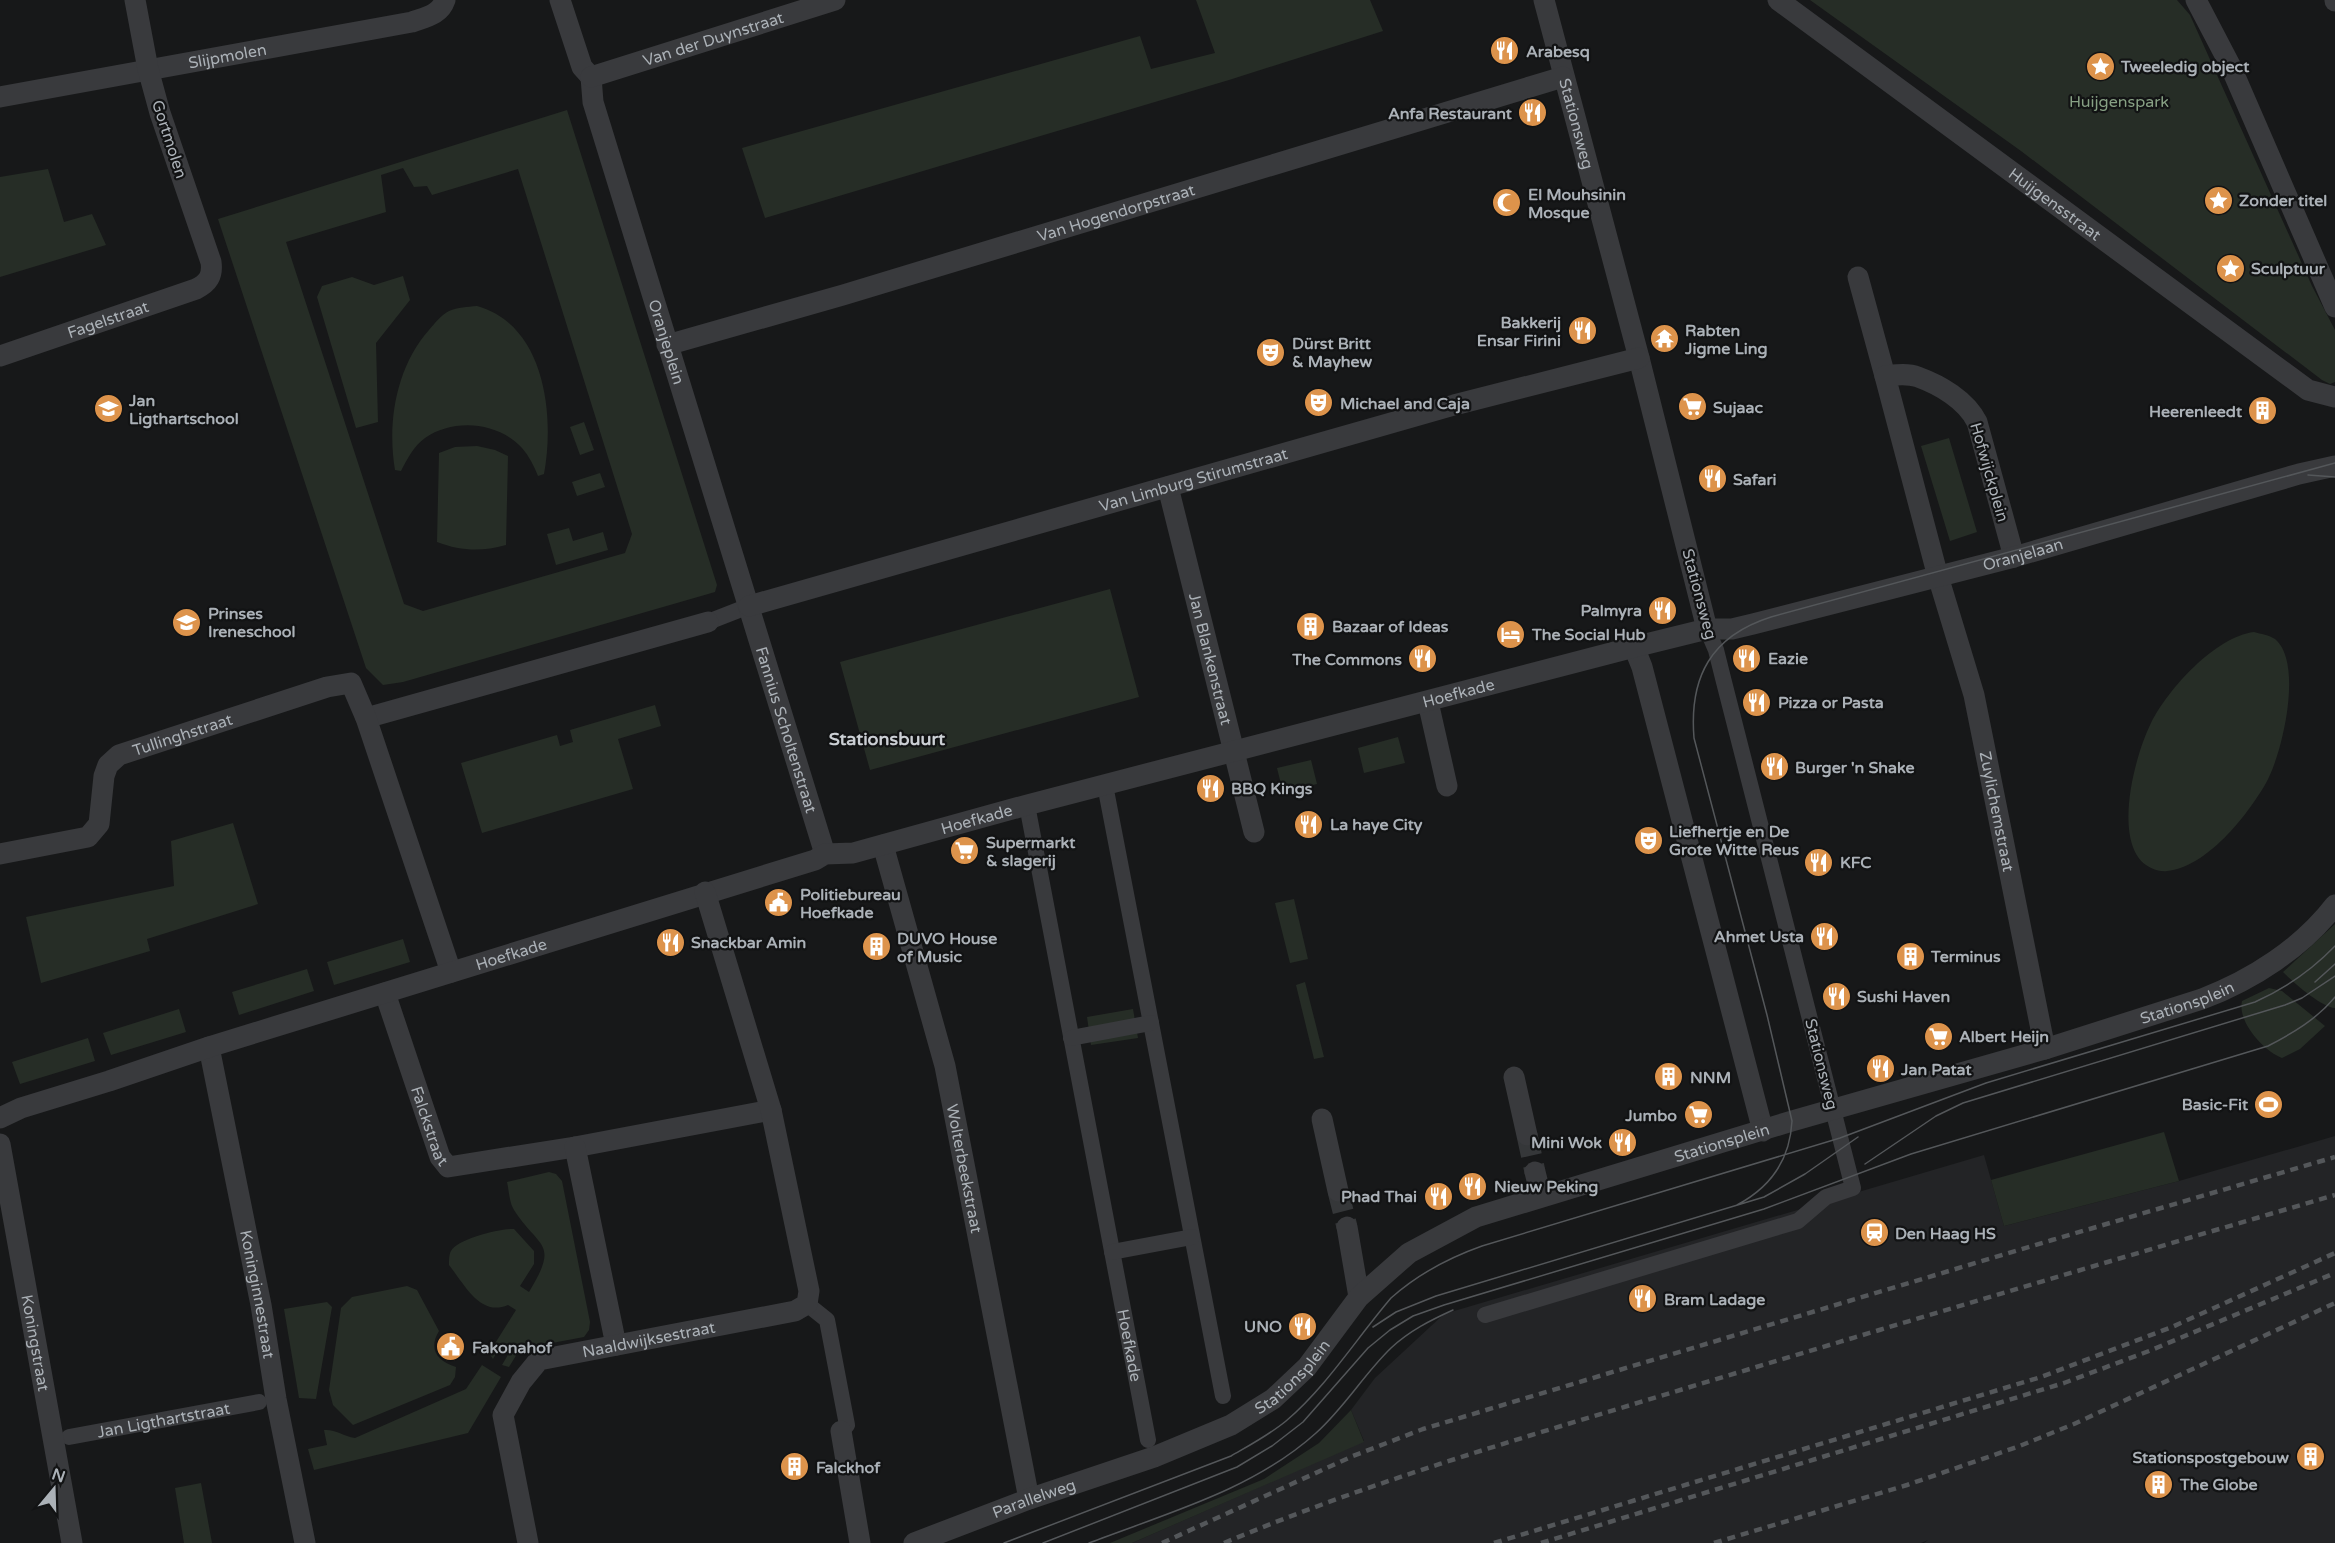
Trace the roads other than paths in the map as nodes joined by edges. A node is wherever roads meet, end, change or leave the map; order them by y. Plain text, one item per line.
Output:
1 (135, 0) edge
2 (445, 0) edge
3 (560, 0) edge
4 (835, 0) edge
5 (1544, 0) edge
6 (1778, 0) edge
7 (2196, 0) edge
8 (148, 69) junction
9 (591, 77) junction
10 (1563, 77) junction
11 (0, 97) edge
12 (210, 276) joint
13 (1858, 278) dead end
14 (2335, 307) edge
15 (667, 345) junction
16 (0, 356) edge
17 (1639, 358) junction
18 (1885, 376) junction
19 (2335, 397) edge
20 (2335, 466) edge
21 (1168, 487) junction
22 (2014, 557) junction
23 (1938, 576) junction
24 (749, 606) junction
25 (708, 622) joint
26 (1707, 629) junction
27 (1634, 647) junction
28 (1428, 702) junction
29 (366, 718) junction
30 (1234, 752) junction
31 (1105, 785) junction
32 (1447, 786) dead end
33 (1027, 805) junction
34 (1254, 832) dead end
35 (883, 845) junction
36 (0, 854) edge
37 (825, 854) junction
38 (705, 892) junction
39 (2335, 905) edge
40 (451, 972) junction
41 (385, 993) junction
42 (1151, 1023) junction
43 (1071, 1038) junction
44 (2043, 1043) junction
45 (209, 1047) junction
46 (1514, 1077) dead end
47 (771, 1110) junction
48 (1834, 1110) junction
49 (0, 1118) edge
50 (1322, 1119) dead end
51 (1763, 1131) junction
52 (1527, 1135) tunnel mouth
53 (0, 1144) edge
54 (575, 1147) junction
55 (1535, 1172) tunnel mouth
56 (1338, 1191) tunnel mouth
57 (1541, 1196) junction
58 (1347, 1227) tunnel mouth
59 (1192, 1237) junction
60 (1112, 1252) junction
61 (1359, 1297) junction
62 (807, 1304) junction
63 (1485, 1315) dead end
64 (616, 1345) junction
65 (1223, 1396) dead end
66 (259, 1402) dead end
67 (841, 1431) joint
68 (69, 1437) dead end
69 (1151, 1448) junction
70 (1029, 1499) junction
71 (72, 1543) edge
72 (305, 1543) edge
73 (528, 1543) edge
74 (860, 1543) edge
75 (914, 1543) edge

1 - 8 street, Gortmolen
2 - 8 street, Slijpmolen
3 - 9 street
4 - 9 street, Van der Duynstraat
5 - 10 street, Stationsweg
6 - 19 street, Huijgensstraat
7 - 14 street
8 - 11 street, Slijpmolen
8 - 12 street, Gortmolen
9 - 15 street, Oranjeplein
10 - 15 street, Van Hogendorpstraat
10 - 17 street, Stationsweg
12 - 16 street, Fagelstraat
13 - 18 street
15 - 24 street, Oranjeplein
17 - 21 street, Van Limburg Stirumstraat
17 - 26 street, Stationsweg
18 - 22 street, Hofwijckplein
18 - 23 street
20 - 22 street, Oranjelaan
21 - 24 street, Van Limburg Stirumstraat
21 - 30 street, Jan Blankenstraat
22 - 23 street, Oranjelaan
23 - 26 street, Oranjelaan
23 - 44 street, Zuylichemstraat
24 - 25 street
24 - 37 street, Fannius Scholtenstraat
25 - 29 street
26 - 27 street, Hoefkade
26 - 48 street, Stationsweg
27 - 28 street, Hoefkade
27 - 51 street
28 - 30 street, Hoefkade
28 - 32 street
29 - 36 street, Tullinghstraat
29 - 40 street
30 - 31 street, Hoefkade
30 - 34 street, Jan Blankenstraat
31 - 33 street, Hoefkade
31 - 42 street
33 - 35 street, Hoefkade
33 - 43 street, Hoefkade
35 - 37 street, Hoefkade
35 - 70 street, Wolterbeekstraat
37 - 38 street, Hoefkade
38 - 40 street, Hoefkade
38 - 47 street
39 - 44 street, Stationsplein
40 - 41 street, Hoefkade
41 - 45 street, Hoefkade
41 - 54 street, Falckstraat
42 - 43 street
42 - 59 street
43 - 60 street, Hoefkade
44 - 48 street, Stationsplein
45 - 49 street, Hoefkade
45 - 72 street, Koninginnestraat
46 - 52 street
47 - 54 street, Falckstraat
47 - 62 street
48 - 51 street, Stationsplein
48 - 63 street, Stationsweg
50 - 56 street
51 - 57 street, Stationsplein
53 - 71 street, Koningstraat
54 - 64 street
55 - 57 street
57 - 61 street, Stationsplein
58 - 61 street
59 - 60 street
59 - 65 street
60 - 69 street, Hoefkade
61 - 69 street, Stationsplein
62 - 64 street, Naaldwijksestraat
62 - 67 street
64 - 73 street, Naaldwijksestraat
66 - 68 street, Jan Ligthartstraat
67 - 74 street
69 - 70 street, Parallelweg
70 - 75 street, Parallelweg

